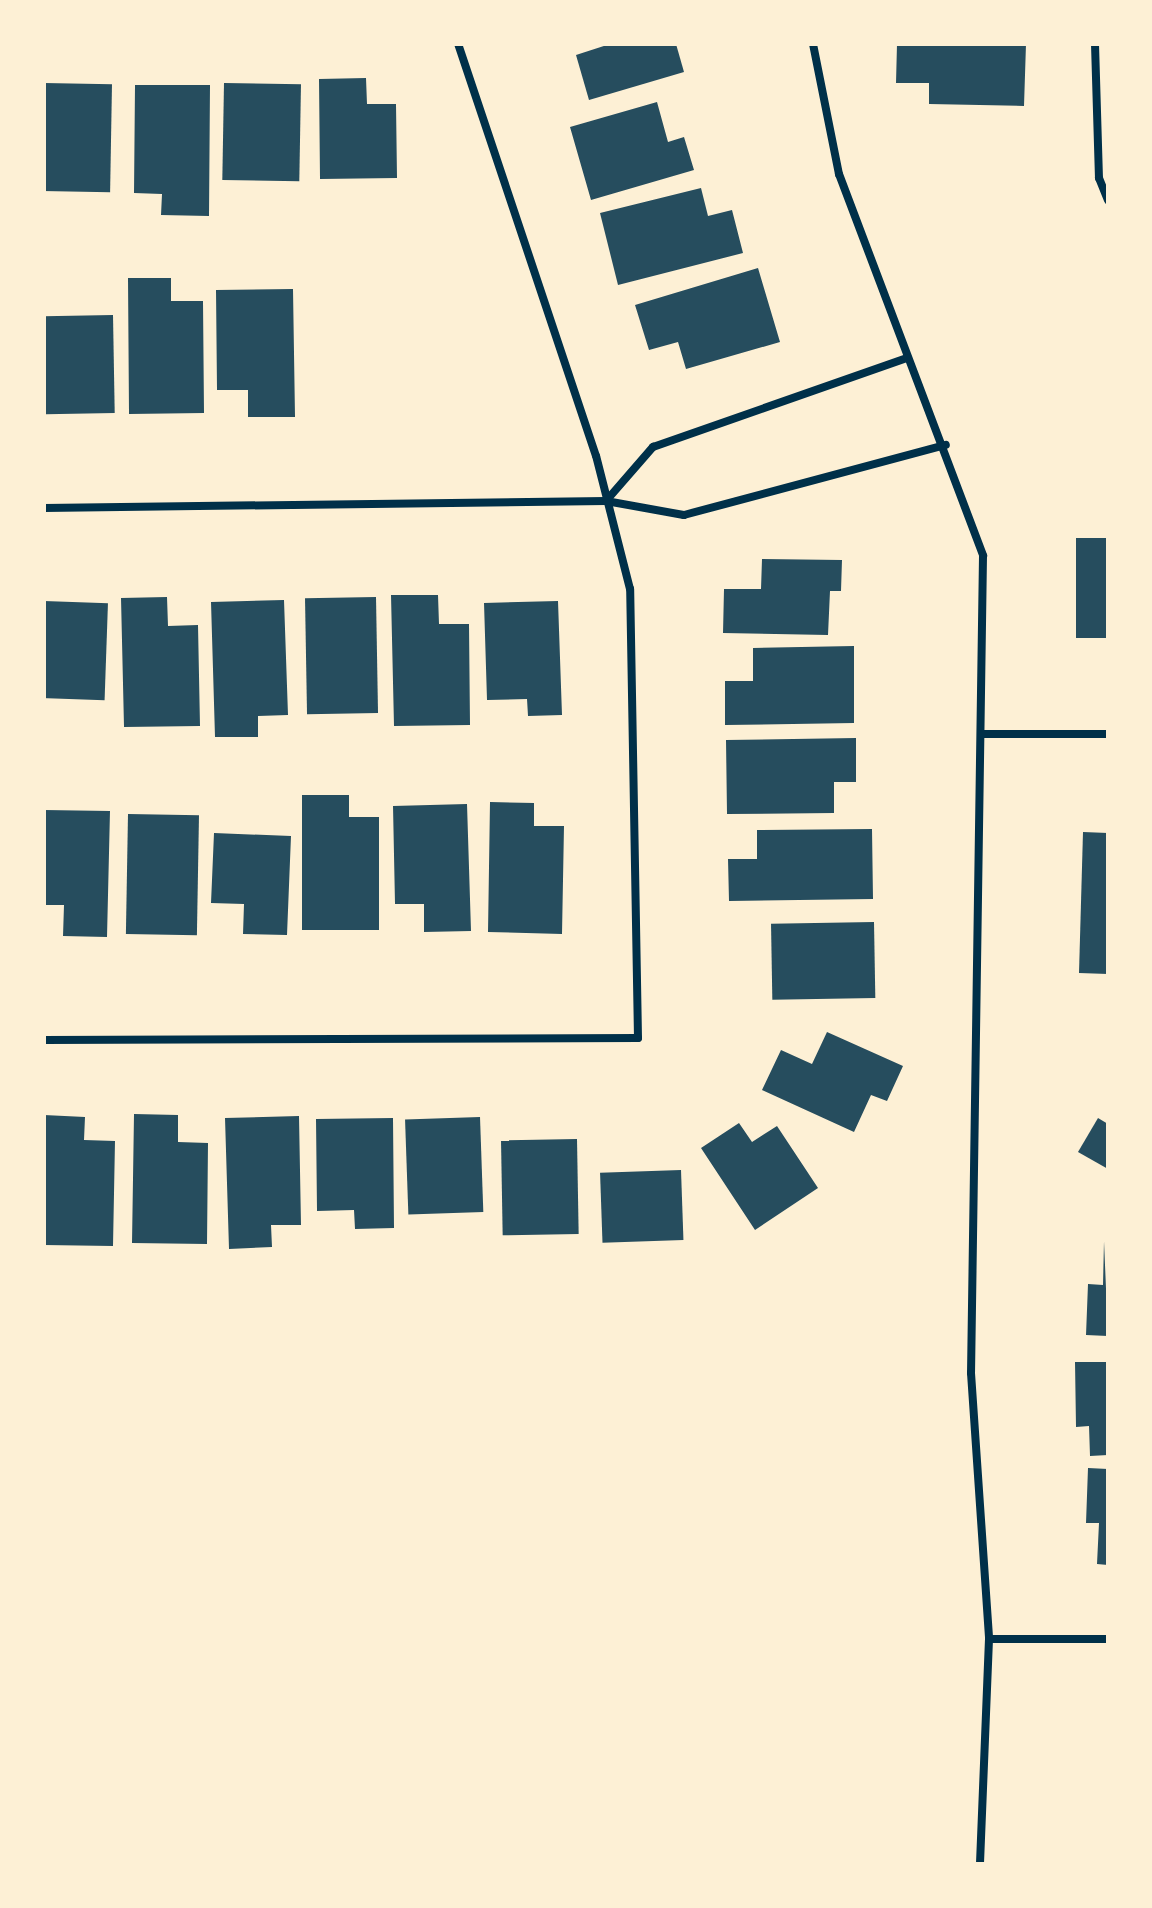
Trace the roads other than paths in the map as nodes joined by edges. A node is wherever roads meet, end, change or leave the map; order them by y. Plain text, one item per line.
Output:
1 (458, 44) edge
2 (813, 44) edge
3 (1095, 44) edge
4 (1108, 200) edge
5 (907, 358) junction
6 (946, 445) junction
7 (606, 501) junction
8 (44, 508) edge
9 (982, 734) junction
10 (1108, 734) edge
11 (44, 1040) edge
12 (989, 1639) junction
13 (1108, 1639) edge
14 (980, 1864) edge

1 - 7 street
2 - 5 street
3 - 4 street
5 - 6 street
5 - 7 street
6 - 7 street
6 - 9 street
7 - 8 street
7 - 11 street
9 - 10 street
9 - 12 street
12 - 13 street
12 - 14 street

